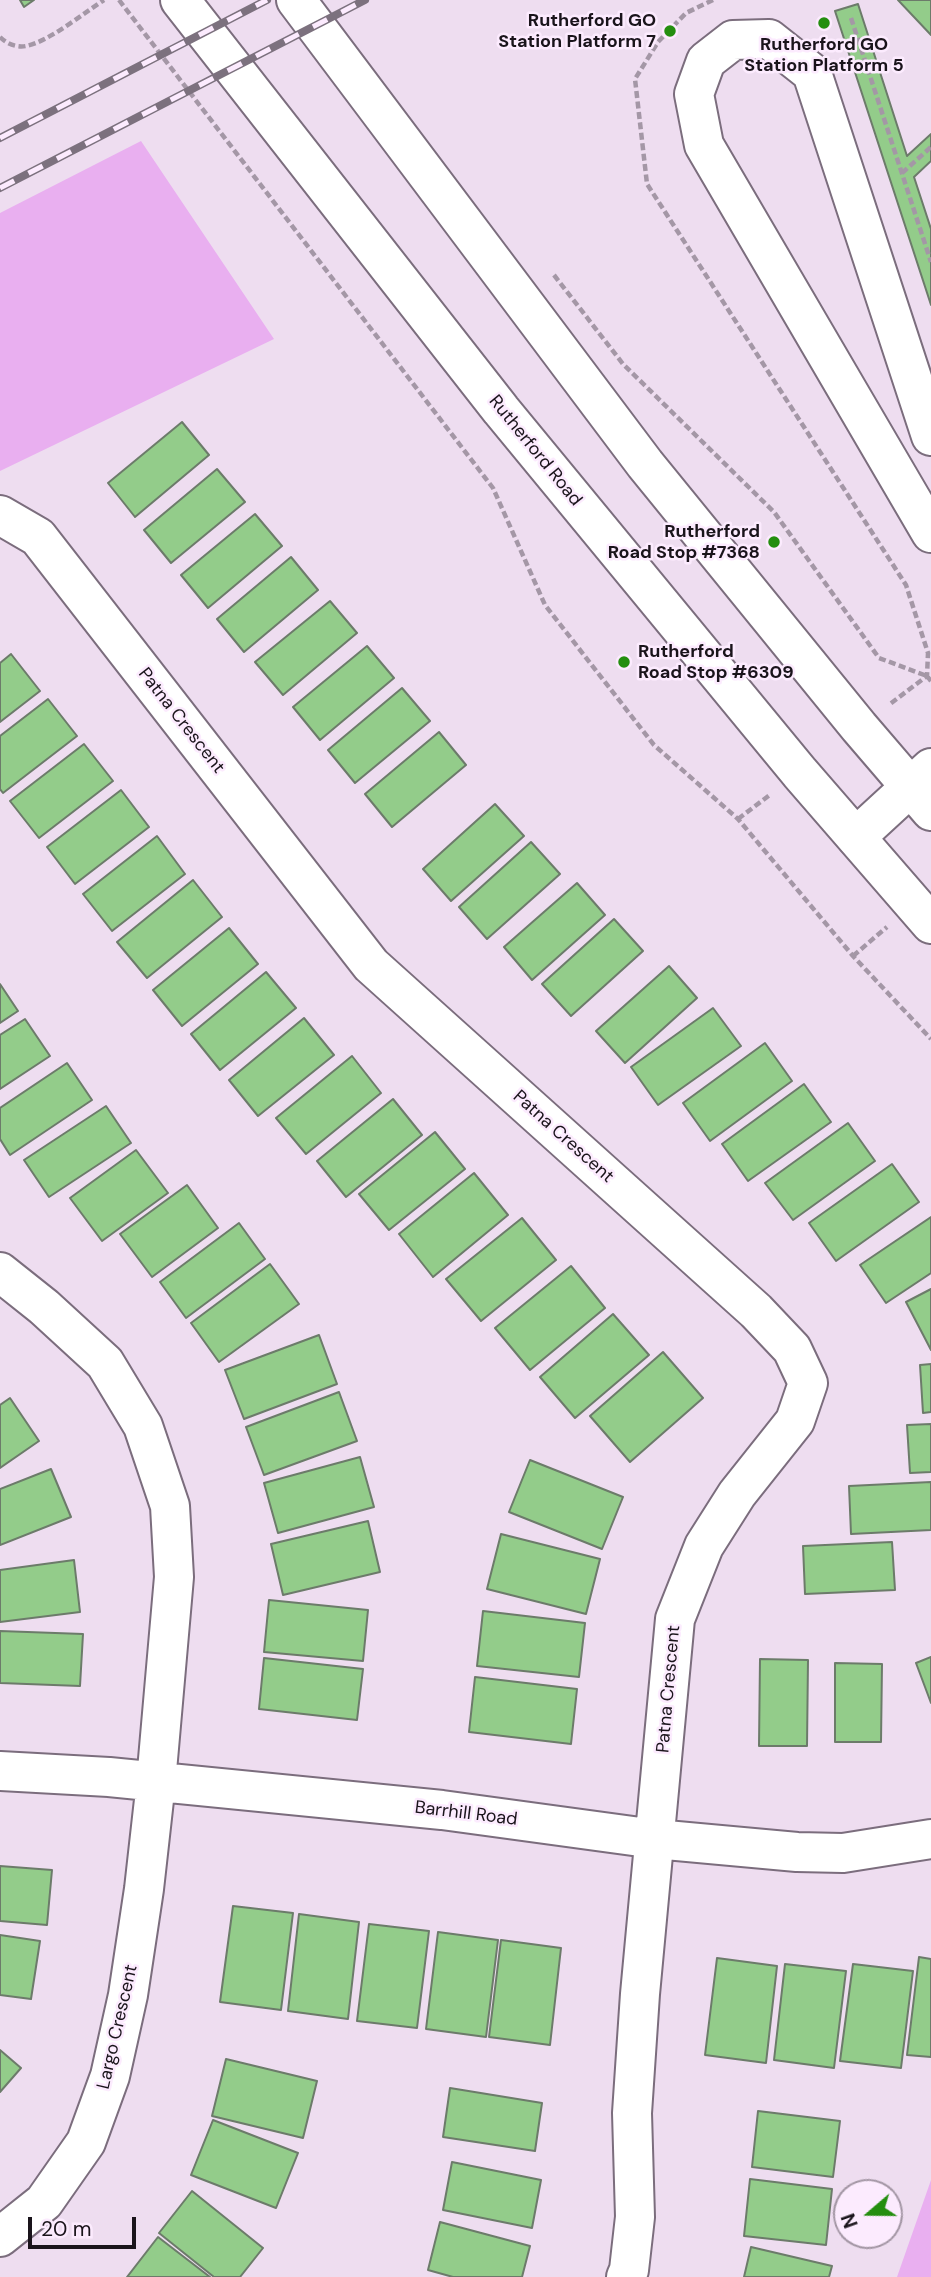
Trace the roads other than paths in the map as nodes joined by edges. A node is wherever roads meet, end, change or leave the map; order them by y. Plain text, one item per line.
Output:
1 (180, 0) edge
2 (296, 0) edge
3 (931, 436) edge
4 (0, 515) edge
5 (931, 533) edge
6 (924, 788) edge
7 (856, 836) junction
8 (931, 924) edge
9 (0, 1272) edge
10 (0, 1771) edge
11 (156, 1782) junction
12 (655, 1839) junction
13 (931, 1839) edge
14 (0, 2237) edge
15 (626, 2277) edge

1 - 7 street, Rutherford Road
2 - 6 street
3 - 5 street
4 - 12 street, Patna Crescent
6 - 7 street
7 - 8 street, Rutherford Road
9 - 11 street
10 - 11 street, Barrhill Road
11 - 12 street, Barrhill Road
11 - 14 street, Largo Crescent
12 - 13 street, Barrhill Road
12 - 15 street

